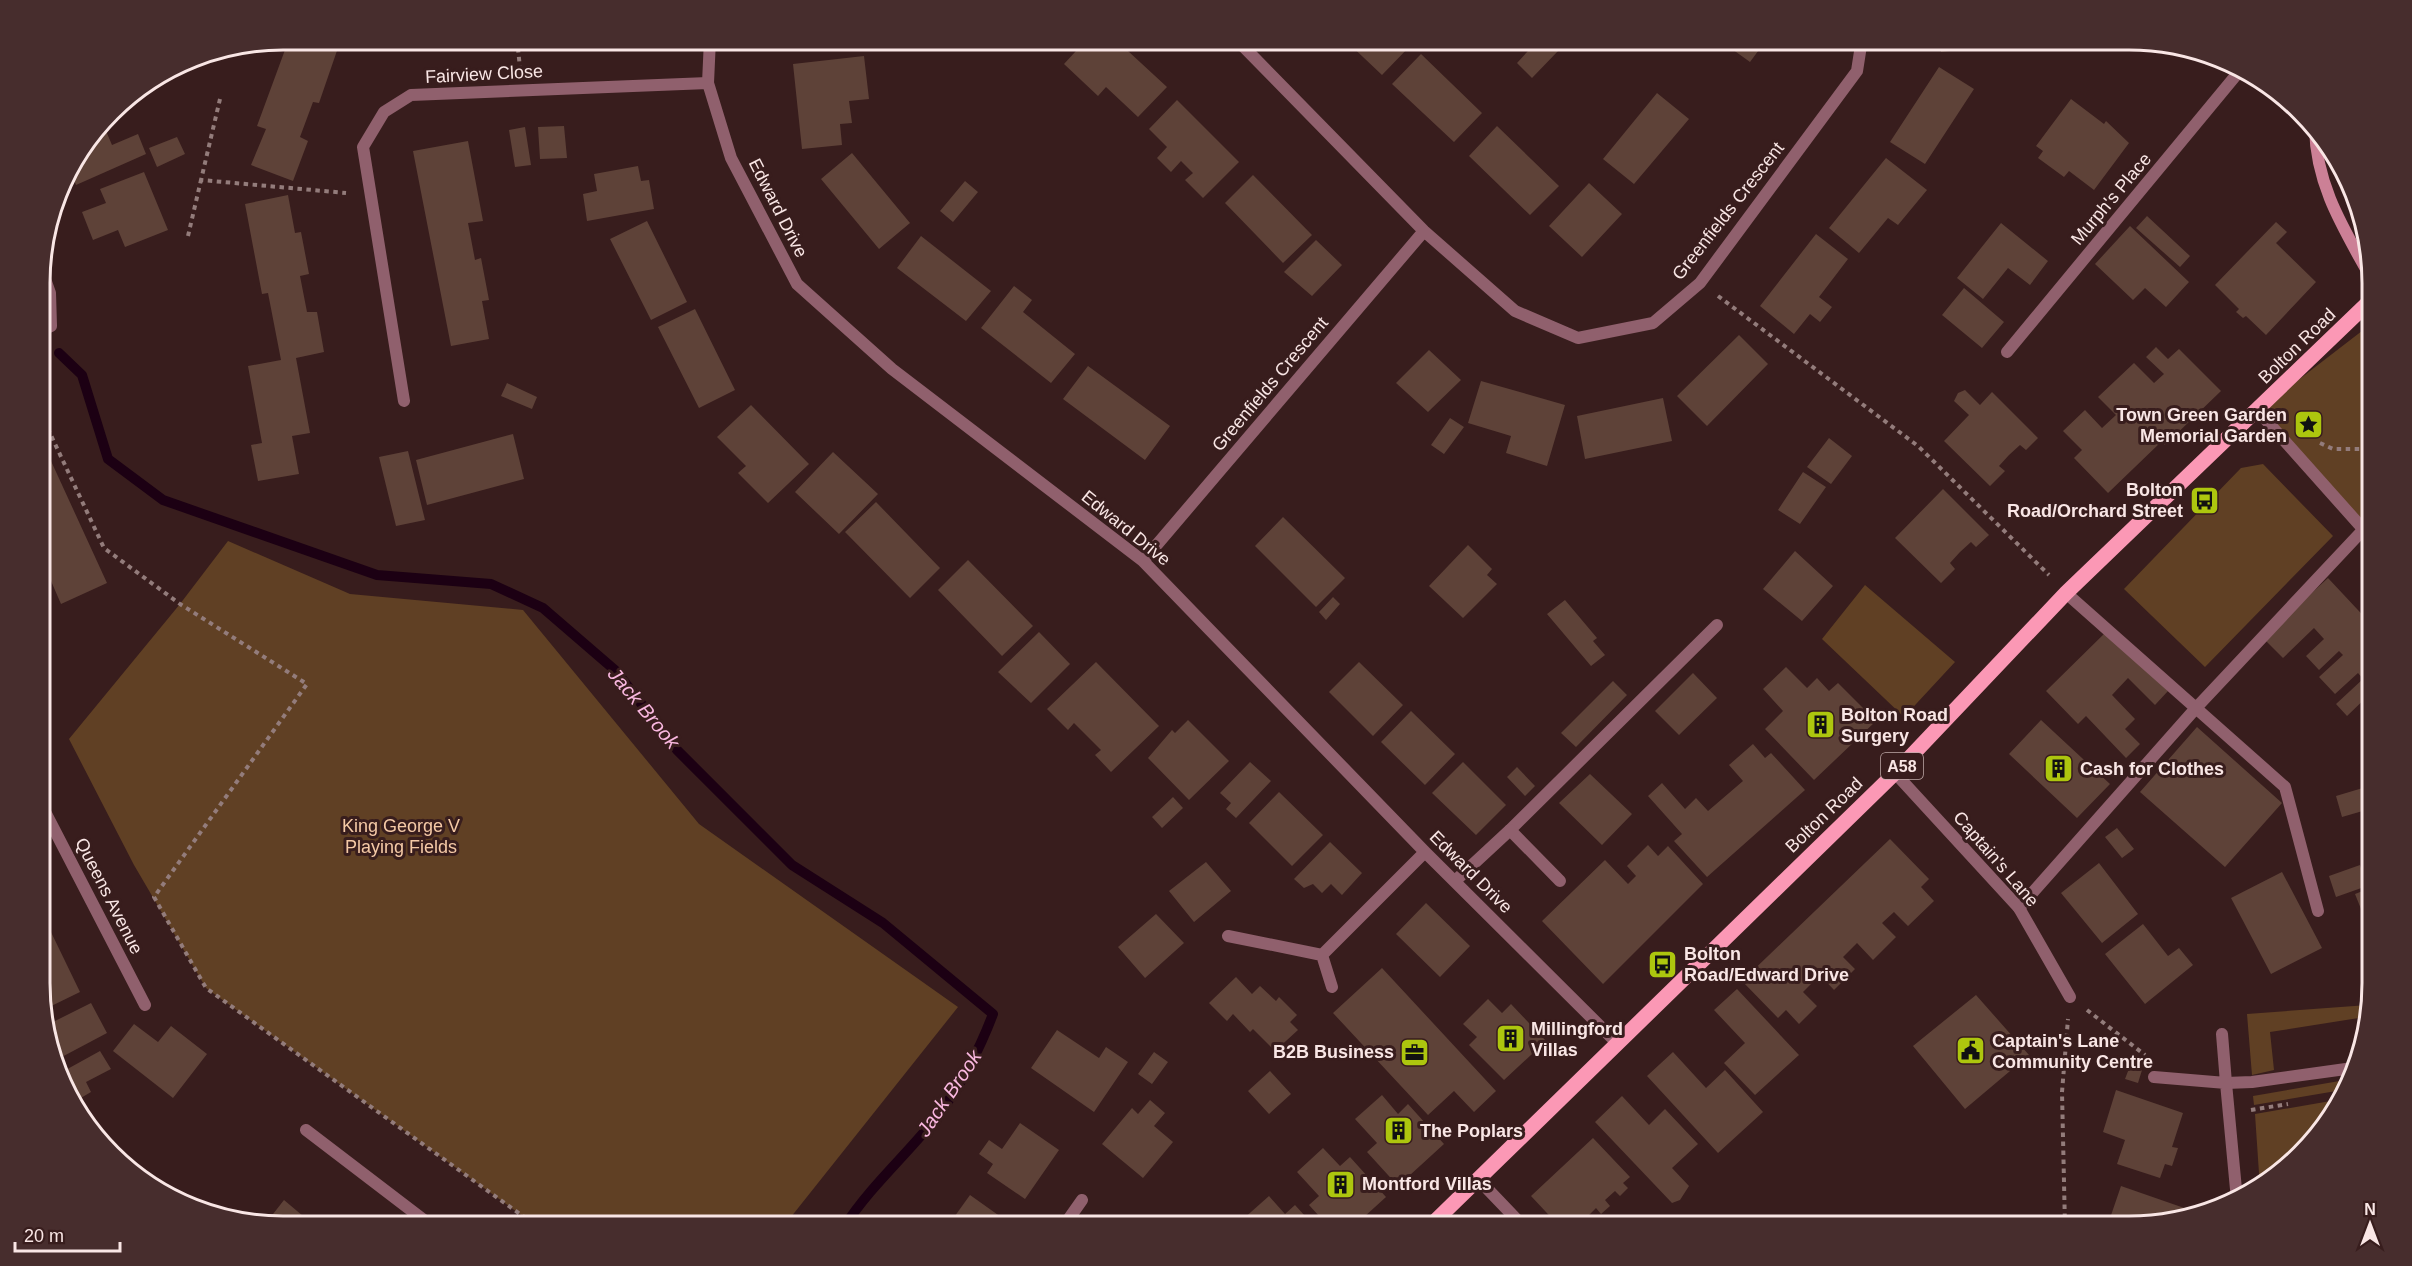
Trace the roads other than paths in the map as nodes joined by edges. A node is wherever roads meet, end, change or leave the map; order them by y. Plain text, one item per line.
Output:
1 (710, 50) edge
2 (1247, 50) edge
3 (1860, 50) edge
4 (2236, 76) edge
5 (708, 83) junction
6 (2316, 144) edge
7 (1424, 231) junction
8 (2362, 262) edge
9 (50, 294) edge
10 (2362, 309) edge
11 (50, 327) edge
12 (2007, 352) dead end
13 (404, 401) dead end
14 (2258, 411) junction
15 (2362, 528) edge
16 (2362, 539) edge
17 (1143, 561) junction
18 (2066, 593) junction
19 (1716, 625) dead end
20 (2196, 708) junction
21 (1895, 773) junction
22 (50, 821) edge
23 (1510, 830) junction
24 (1425, 852) junction
25 (1455, 881) junction
26 (1560, 881) dead end
27 (2019, 908) junction
28 (2318, 911) dead end
29 (1228, 936) dead end
30 (1322, 956) junction
31 (1332, 987) dead end
32 (2070, 997) road end
33 (145, 1005) dead end
34 (2222, 1034) dead end
35 (1617, 1043) junction
36 (2346, 1069) edge
37 (2154, 1077) dead end
38 (2226, 1083) junction
39 (306, 1131) dead end
40 (1478, 1179) junction
41 (2236, 1190) edge
42 (1082, 1200) dead end
43 (418, 1216) edge
44 (1071, 1216) edge
45 (1440, 1216) edge
46 (1513, 1216) edge

1 - 5 street, Edward Drive
2 - 7 street, Greenfields Crescent
3 - 7 street, Greenfields Crescent
4 - 12 street, Murph's Place
5 - 13 street, Fairview Close
5 - 17 street, Edward Drive
6 - 8 main road
7 - 17 street, Greenfields Crescent
9 - 11 street
10 - 14 main road, Bolton Road / A58
14 - 15 street
14 - 18 main road, Bolton Road / A58
16 - 20 street
17 - 24 street, Edward Drive
18 - 20 street
18 - 21 main road, Bolton Road / A58
19 - 23 street
20 - 27 street
20 - 28 street
21 - 27 street, Captain's Lane
21 - 35 main road, Bolton Road / A58
22 - 33 street, Queens Avenue
23 - 25 street
23 - 26 street
24 - 25 street, Edward Drive
24 - 30 street
25 - 35 street, Edward Drive
27 - 32 street, Captain's Lane
29 - 30 street
30 - 31 street
34 - 38 street
35 - 40 main road, Bolton Road / A58
36 - 38 street
37 - 38 street
38 - 41 street
39 - 43 street
40 - 45 main road, Bolton Road / A58
40 - 46 street
42 - 44 street

